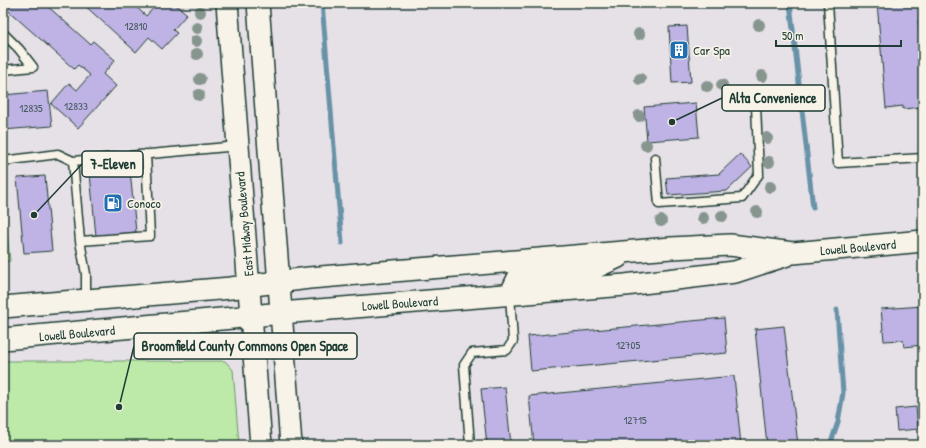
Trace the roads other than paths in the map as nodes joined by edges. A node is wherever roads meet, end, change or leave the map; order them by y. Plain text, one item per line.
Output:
1 (227, 3) edge
2 (258, 3) edge
3 (828, 3) edge
4 (3, 33) edge
5 (3, 70) edge
6 (756, 106) dead end
7 (238, 146) junction
8 (146, 154) junction
9 (655, 158) dead end
10 (923, 158) edge
11 (73, 160) junction
12 (3, 161) edge
13 (80, 241) junction
14 (923, 241) edge
15 (629, 251) junction
16 (793, 253) junction
17 (279, 281) junction
18 (249, 285) junction
19 (510, 295) junction
20 (86, 301) junction
21 (3, 307) edge
22 (281, 313) junction
23 (252, 317) junction
24 (3, 339) edge
25 (261, 445) edge
26 (291, 445) edge
27 (470, 445) edge

1 - 7 main road, East Midway Boulevard
2 - 17 main road
3 - 10 lane
4 - 5 lane
6 - 9 lane
7 - 8 lane
7 - 18 main road, East Midway Boulevard
8 - 11 lane
8 - 13 lane
11 - 12 lane
11 - 13 lane
13 - 20 lane
14 - 16 main road, Lowell Boulevard
15 - 16 main road, Lowell Boulevard
15 - 17 main road, Lowell Boulevard
15 - 19 main road
16 - 19 main road, Lowell Boulevard
17 - 18 main road, Lowell Boulevard
17 - 22 main road
18 - 20 main road, Lowell Boulevard
18 - 23 main road, East Midway Boulevard
19 - 22 main road, Lowell Boulevard
19 - 27 lane
20 - 21 main road, Lowell Boulevard
22 - 23 main road, Lowell Boulevard
22 - 26 main road
23 - 24 main road, Lowell Boulevard
23 - 25 main road, East Midway Boulevard

